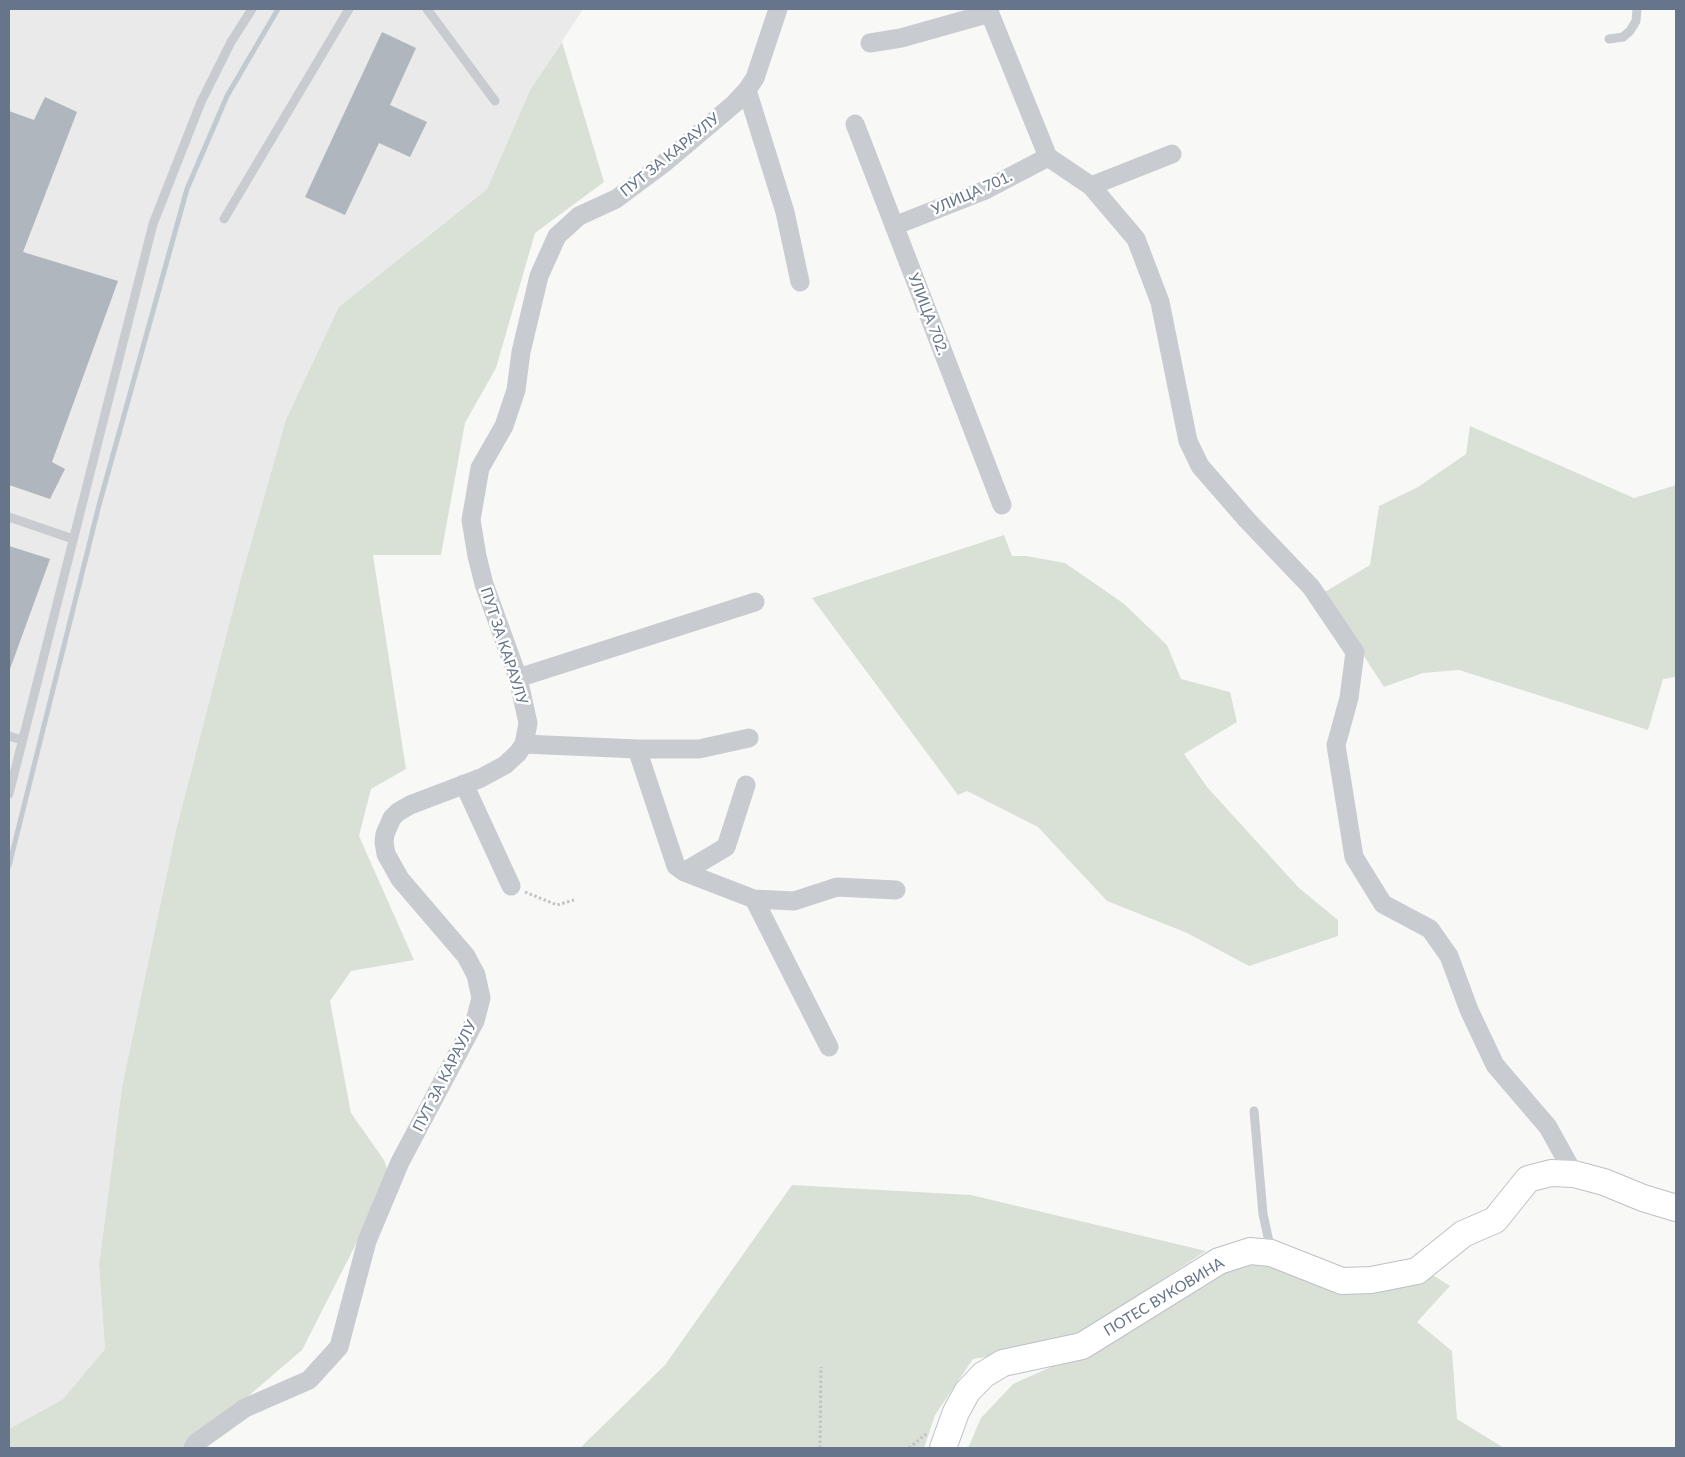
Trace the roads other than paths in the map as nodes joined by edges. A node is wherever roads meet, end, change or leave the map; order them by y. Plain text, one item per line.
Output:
1 (252, 9) edge
2 (349, 9) edge
3 (426, 9) edge
4 (778, 9) edge
5 (1637, 9) edge
6 (989, 11) edge
7 (1609, 39) dead end
8 (870, 43) dead end
9 (747, 90) junction
10 (496, 101) dead end
11 (855, 124) dead end
12 (1172, 154) dead end
13 (1048, 157) junction
14 (1091, 186) junction
15 (224, 219) dead end
16 (894, 226) junction
17 (800, 282) dead end
18 (1002, 505) dead end
19 (9, 517) edge
20 (72, 539) junction
21 (755, 602) dead end
22 (518, 678) junction
23 (9, 736) edge
24 (749, 738) dead end
25 (22, 740) junction
26 (524, 744) junction
27 (637, 749) junction
28 (464, 784) junction
29 (746, 785) dead end
30 (9, 794) edge
31 (684, 872) junction
32 (511, 886) road end
33 (896, 890) dead end
34 (754, 899) junction
35 (829, 1047) dead end
36 (1254, 1111) dead end
37 (1574, 1174) junction
38 (1676, 1208) edge
39 (1271, 1253) junction
40 (194, 1448) edge
41 (943, 1448) edge

1 - 20 lane
2 - 15 lane
3 - 10 lane
4 - 9 street, ПУТ ЗА КАРАУЛУ
5 - 7 lane
6 - 8 street
6 - 13 street
9 - 17 street
9 - 22 street, ПУТ ЗА КАРАУЛУ
11 - 16 street, УЛИЦА 702.
12 - 14 street
13 - 14 street
13 - 16 street, УЛИЦА 701.
14 - 37 street
16 - 18 street, УЛИЦА 702.
19 - 20 lane
20 - 25 lane
21 - 22 street
22 - 26 street, ПУТ ЗА КАРАУЛУ
23 - 25 lane
24 - 27 street
25 - 30 lane
26 - 27 street
26 - 28 street, ПУТ ЗА КАРАУЛУ
27 - 31 street
28 - 32 street
28 - 40 street, ПУТ ЗА КАРАУЛУ
29 - 31 street
31 - 34 street
33 - 34 street
34 - 35 street
36 - 39 lane
37 - 38 main road, ПОТЕС ВУКОВИНА
37 - 39 main road, ПОТЕС ВУКОВИНА
39 - 41 main road, ПОТЕС ВУКОВИНА

